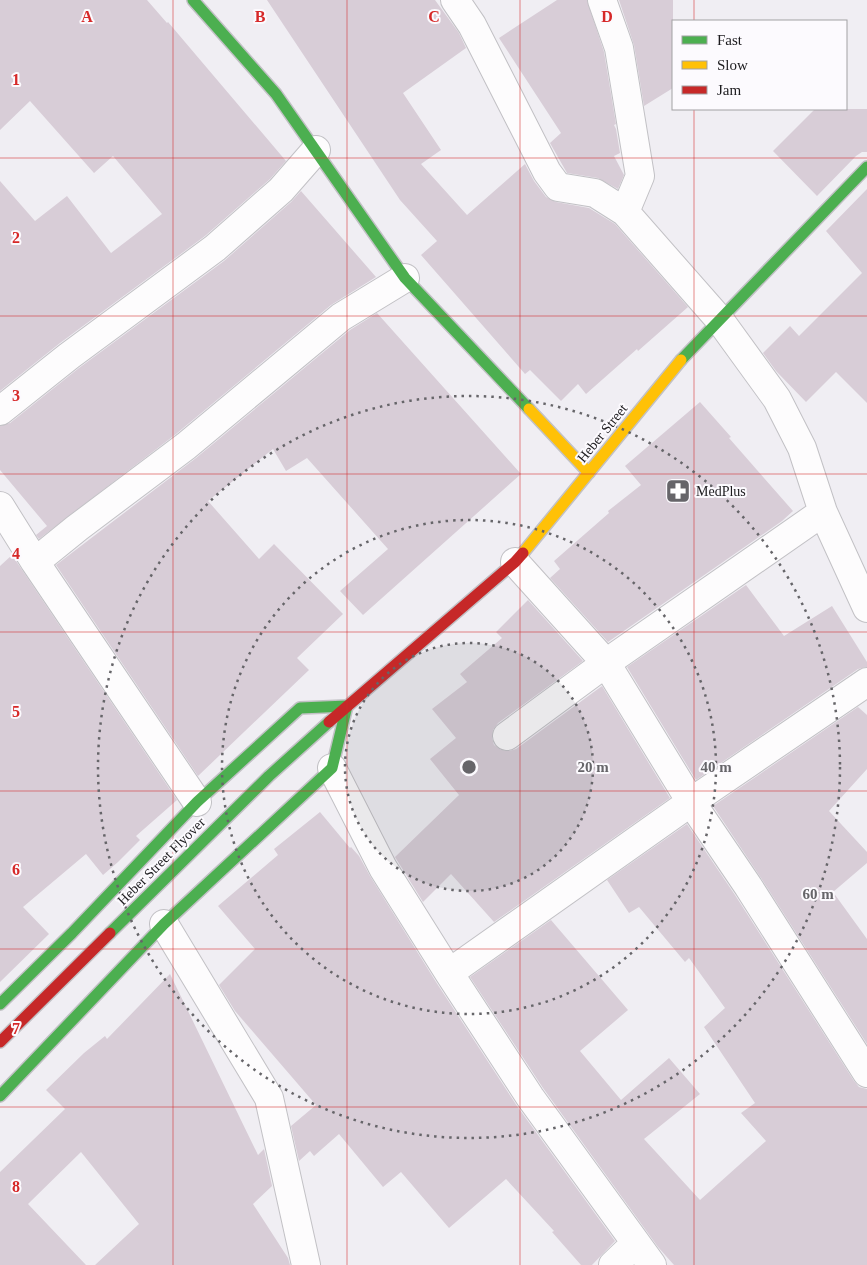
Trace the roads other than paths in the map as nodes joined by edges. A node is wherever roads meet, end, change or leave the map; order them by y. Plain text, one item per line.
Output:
1 (192, 0) edge
2 (455, 0) edge
3 (602, 0) edge
4 (316, 150) junction
5 (867, 167) edge
6 (625, 212) junction
7 (405, 278) junction
8 (719, 319) junction
9 (0, 410) edge
10 (589, 473) junction
11 (823, 512) junction
12 (2, 513) edge
13 (35, 562) junction
14 (515, 562) junction
15 (867, 608) edge
16 (606, 663) junction
17 (867, 682) edge
18 (347, 706) junction
19 (507, 736) dead end
20 (332, 768) junction
21 (196, 802) junction
22 (691, 802) junction
23 (164, 924) junction
24 (449, 973) junction
25 (0, 1004) edge
26 (0, 1042) edge
27 (867, 1074) edge
28 (0, 1096) edge
29 (635, 1244) junction
30 (306, 1265) edge
31 (612, 1265) edge
32 (652, 1265) edge

1 - 4 street
2 - 6 street
3 - 6 street
4 - 7 street
4 - 9 street
5 - 8 street, Heber Street
6 - 8 street
7 - 10 street
7 - 13 street
8 - 10 street, Heber Street
8 - 11 street
10 - 14 street, Heber Street
11 - 15 street
11 - 16 street
12 - 13 street
13 - 21 street
14 - 16 street
14 - 18 street, Heber Street
16 - 19 street
16 - 22 street
17 - 22 street
18 - 20 street
18 - 21 street
18 - 26 street, Heber Street Flyover
20 - 23 street
20 - 24 street
21 - 25 street
22 - 24 street
22 - 27 street
23 - 28 street
23 - 30 street
24 - 29 street
29 - 31 street
29 - 32 street

